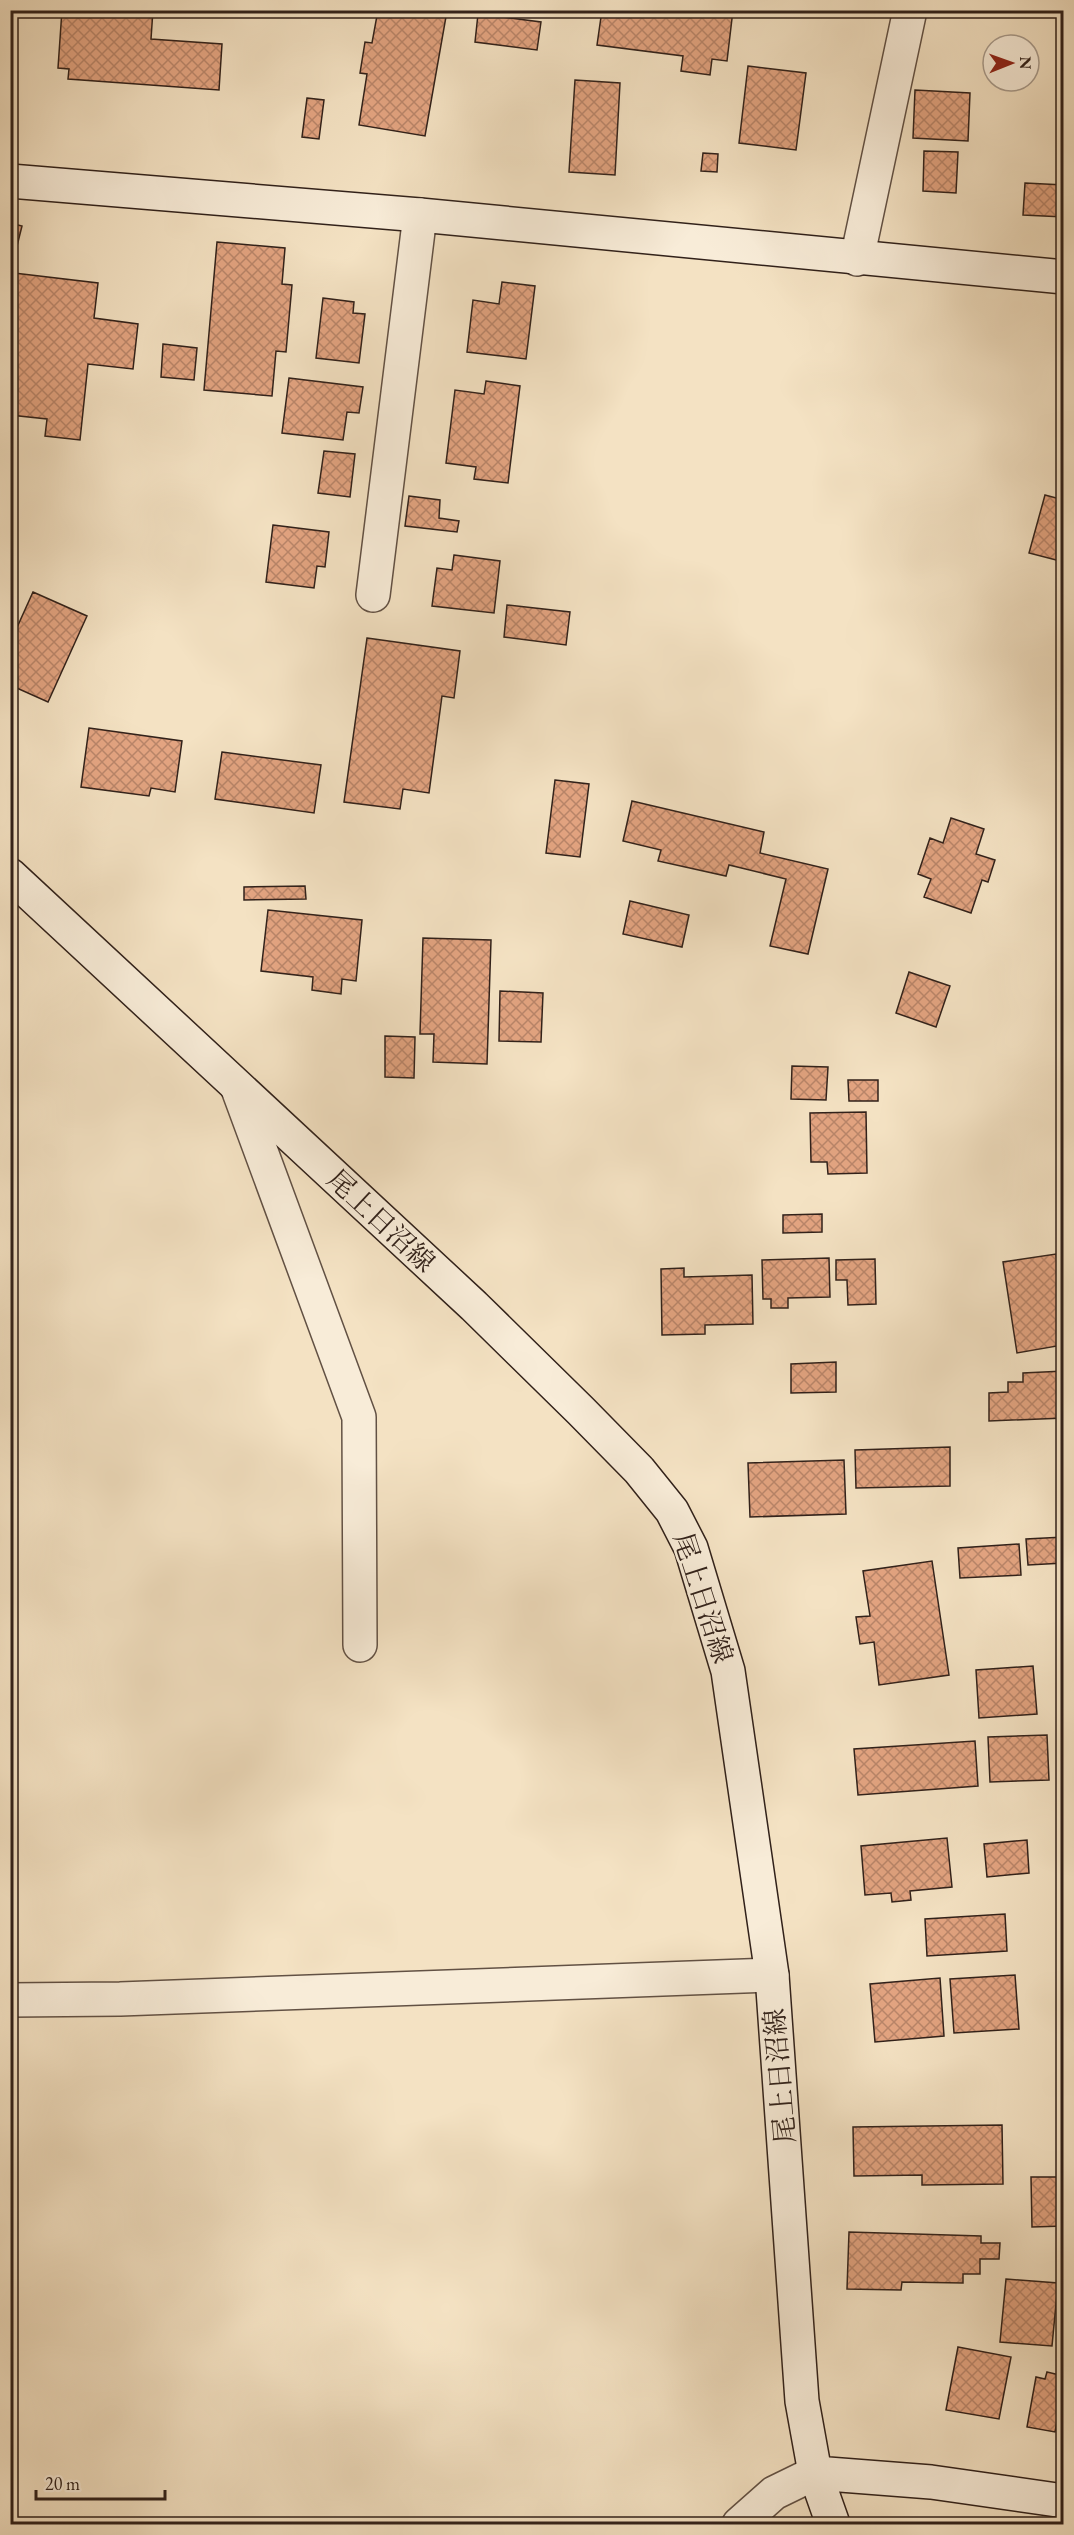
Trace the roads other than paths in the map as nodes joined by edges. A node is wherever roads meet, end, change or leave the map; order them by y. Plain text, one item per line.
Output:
1 (910, 10) edge
2 (10, 181) edge
3 (420, 215) junction
4 (857, 259) junction
5 (1064, 277) edge
6 (373, 595) dead end
7 (10, 875) edge
8 (238, 1089) junction
9 (360, 1645) dead end
10 (772, 1976) junction
11 (10, 2000) edge
12 (814, 2474) junction
13 (1064, 2501) edge
14 (739, 2524) edge
15 (833, 2524) edge

1 - 4 street
2 - 3 street
3 - 4 street
3 - 6 street
4 - 5 street
7 - 8 street, 尾上日沼線
8 - 9 street
8 - 10 street, 尾上日沼線
10 - 11 street
10 - 12 street, 尾上日沼線
12 - 13 street
12 - 14 street
12 - 15 street, 尾上日沼線

